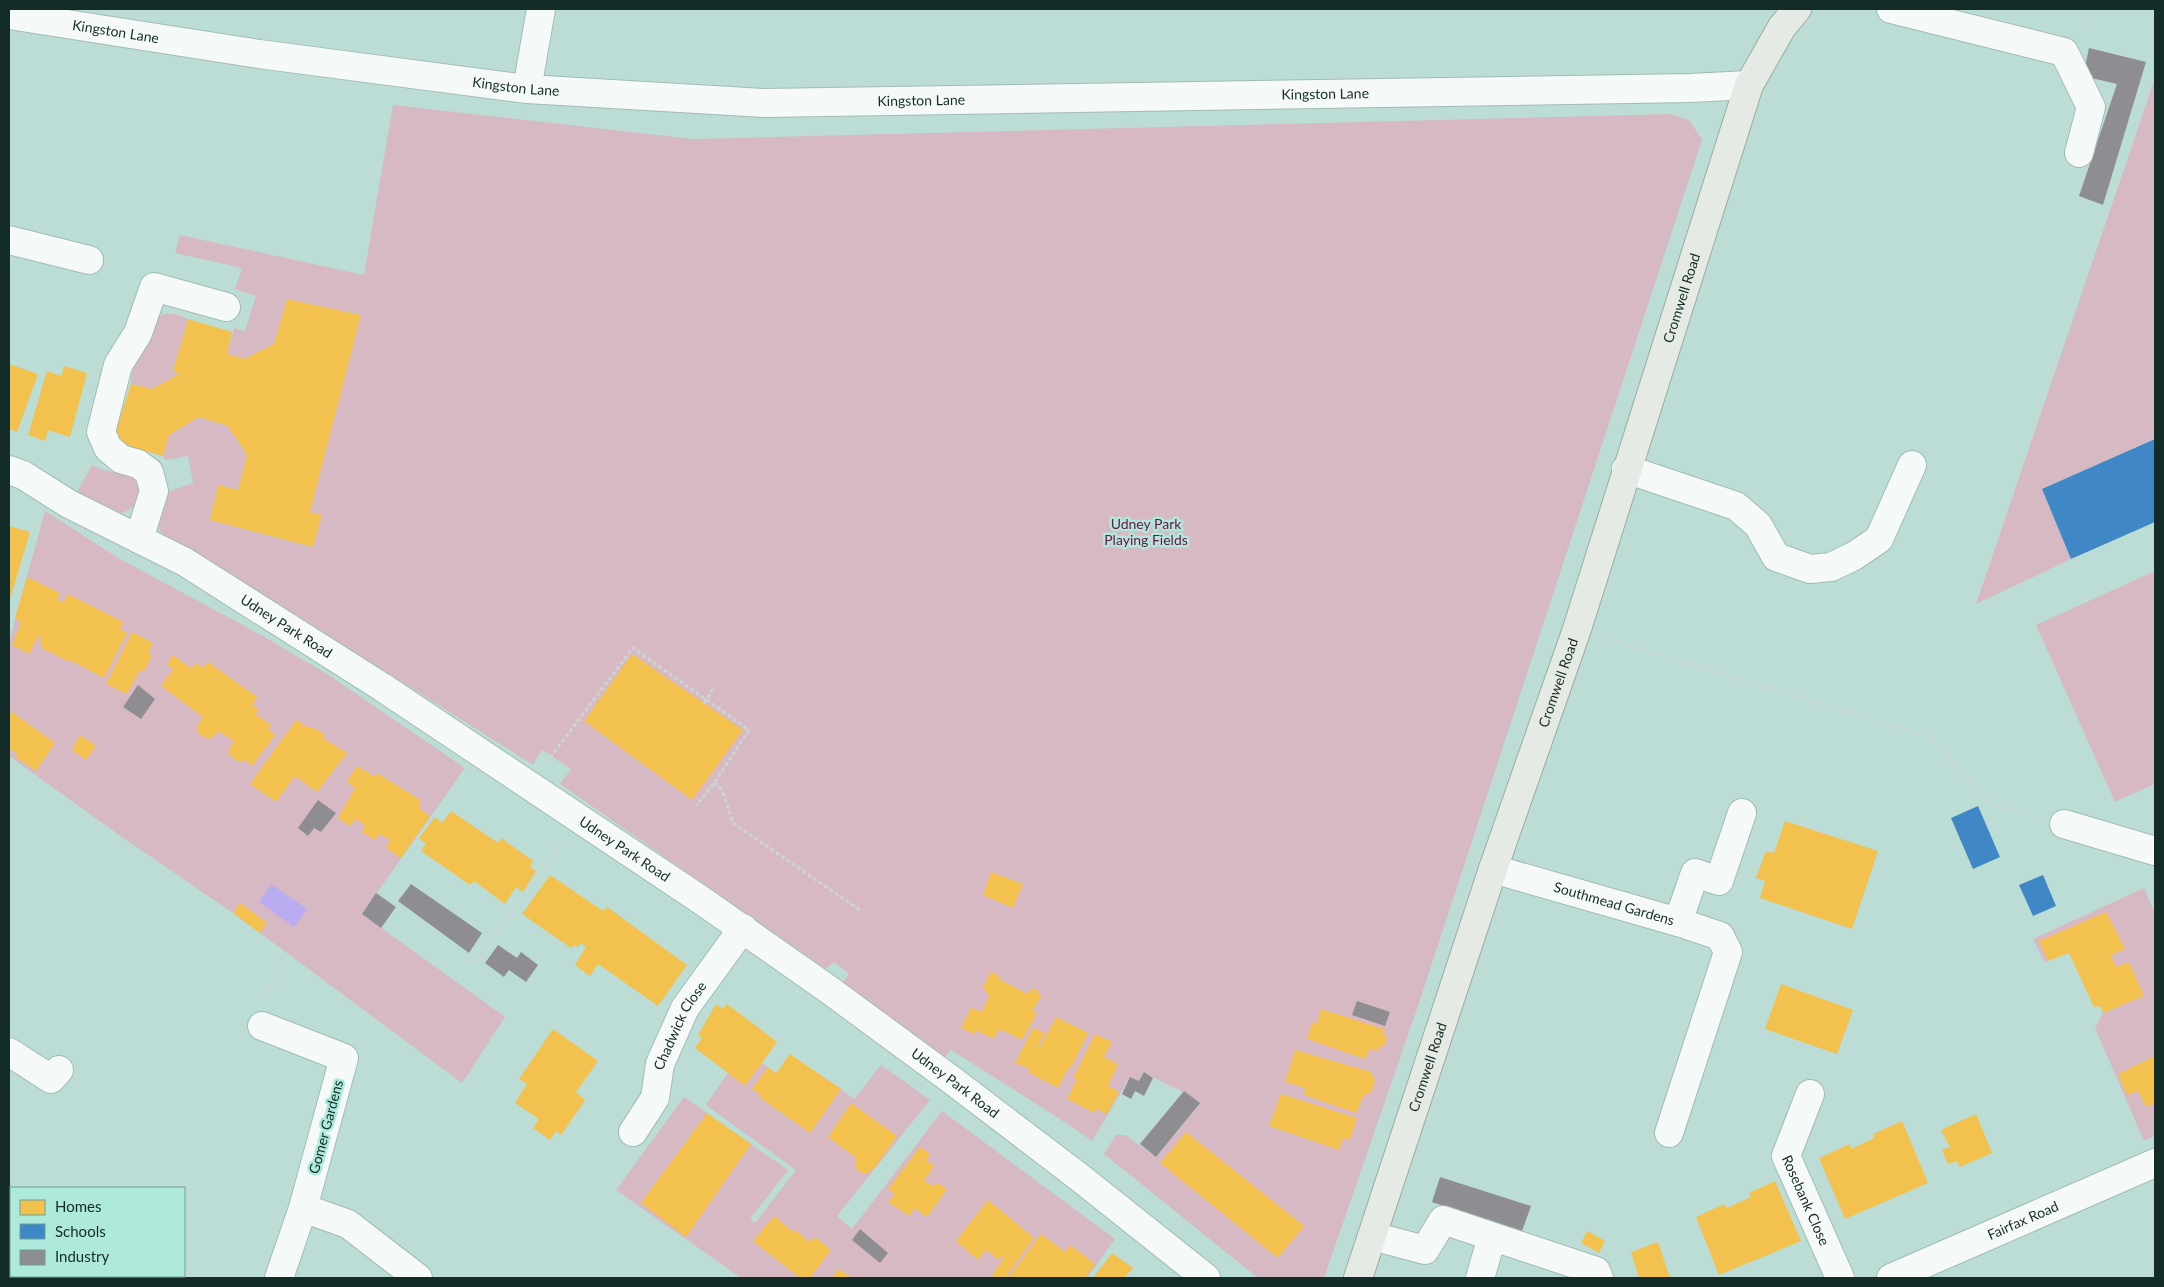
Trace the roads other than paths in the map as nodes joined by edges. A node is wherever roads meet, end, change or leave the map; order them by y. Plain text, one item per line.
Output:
1 (541, 9) edge
2 (1796, 9) edge
3 (1891, 9) edge
4 (9, 15) edge
5 (1749, 85) junction
6 (527, 89) junction
7 (2080, 153) dead end
8 (9, 240) edge
9 (89, 260) dead end
10 (226, 307) dead end
11 (1912, 465) dead end
12 (1626, 469) junction
13 (9, 470) edge
14 (139, 539) junction
15 (1742, 813) dead end
16 (2064, 824) road end
17 (2155, 852) edge
18 (1493, 869) junction
19 (1678, 922) junction
20 (743, 928) junction
21 (262, 1026) road end
22 (9, 1052) edge
23 (60, 1070) dead end
24 (1810, 1094) dead end
25 (633, 1132) dead end
26 (1669, 1133) dead end
27 (2155, 1163) edge
28 (304, 1208) junction
29 (1372, 1236) junction
30 (1492, 1237) junction
31 (1176, 1269) edge
32 (279, 1278) edge
33 (418, 1278) edge
34 (1206, 1278) edge
35 (1358, 1278) edge
36 (1480, 1278) edge
37 (1598, 1278) edge
38 (1840, 1278) edge
39 (1891, 1278) edge

1 - 6 street
2 - 5 main road
3 - 7 street
4 - 6 street, Kingston Lane
5 - 6 street, Kingston Lane
5 - 12 main road, Cromwell Road
8 - 9 street
10 - 14 street
11 - 12 street
12 - 18 main road, Cromwell Road
13 - 14 street, Udney Park Road
14 - 20 street, Udney Park Road
15 - 19 street, Southmead Gardens
16 - 17 street
18 - 19 street, Southmead Gardens
18 - 29 main road, Cromwell Road
19 - 26 street
20 - 25 street, Chadwick Close
20 - 31 street, Udney Park Road
21 - 28 street, Gomer Gardens
22 - 23 street
24 - 38 street, Rosebank Close
27 - 39 street, Fairfax Road
28 - 32 street, Gomer Gardens
28 - 33 street
29 - 30 street
29 - 35 main road, Cromwell Road
30 - 36 street
30 - 37 street
31 - 34 street, Udney Park Road

